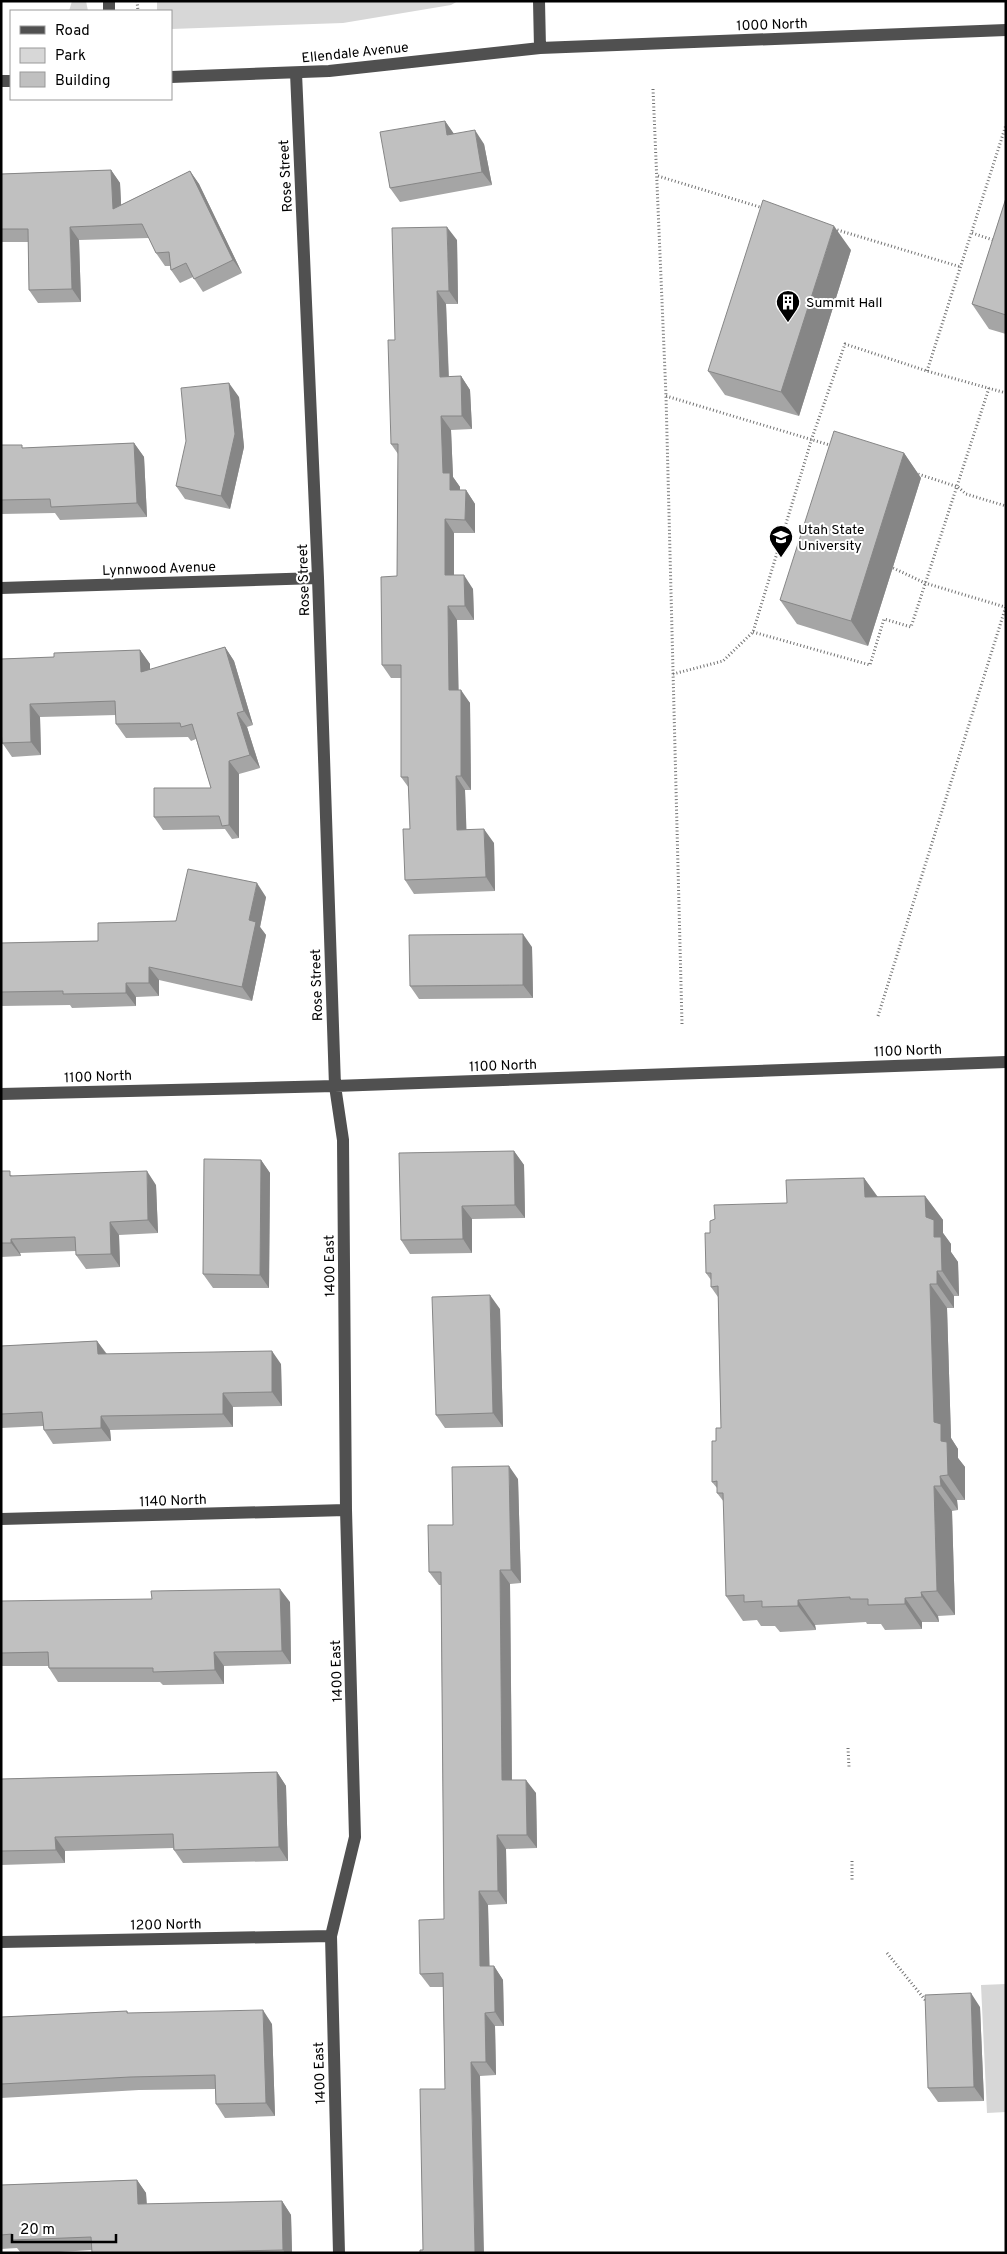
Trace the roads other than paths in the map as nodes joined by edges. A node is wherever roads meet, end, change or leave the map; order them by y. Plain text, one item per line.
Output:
1 (539, 1) edge
2 (1006, 30) edge
3 (540, 48) junction
4 (296, 73) junction
5 (172, 77) edge
6 (318, 578) junction
7 (1, 588) edge
8 (1006, 1062) edge
9 (335, 1086) junction
10 (1, 1094) edge
11 (346, 1510) junction
12 (1, 1519) edge
13 (330, 1936) junction
14 (1, 1942) edge
15 (339, 2253) edge

1 - 3 street
2 - 3 street, 1000 North
3 - 4 street, Ellendale Avenue
4 - 5 street, Ellendale Avenue
4 - 6 street, Rose Street
6 - 7 street, Lynnwood Avenue
6 - 9 street, Rose Street
8 - 9 street, 1100 North
9 - 10 street, 1100 North
9 - 11 street, 1400 East
11 - 12 street, 1140 North
11 - 13 street, 1400 East
13 - 14 street, 1200 North
13 - 15 street, 1400 East

